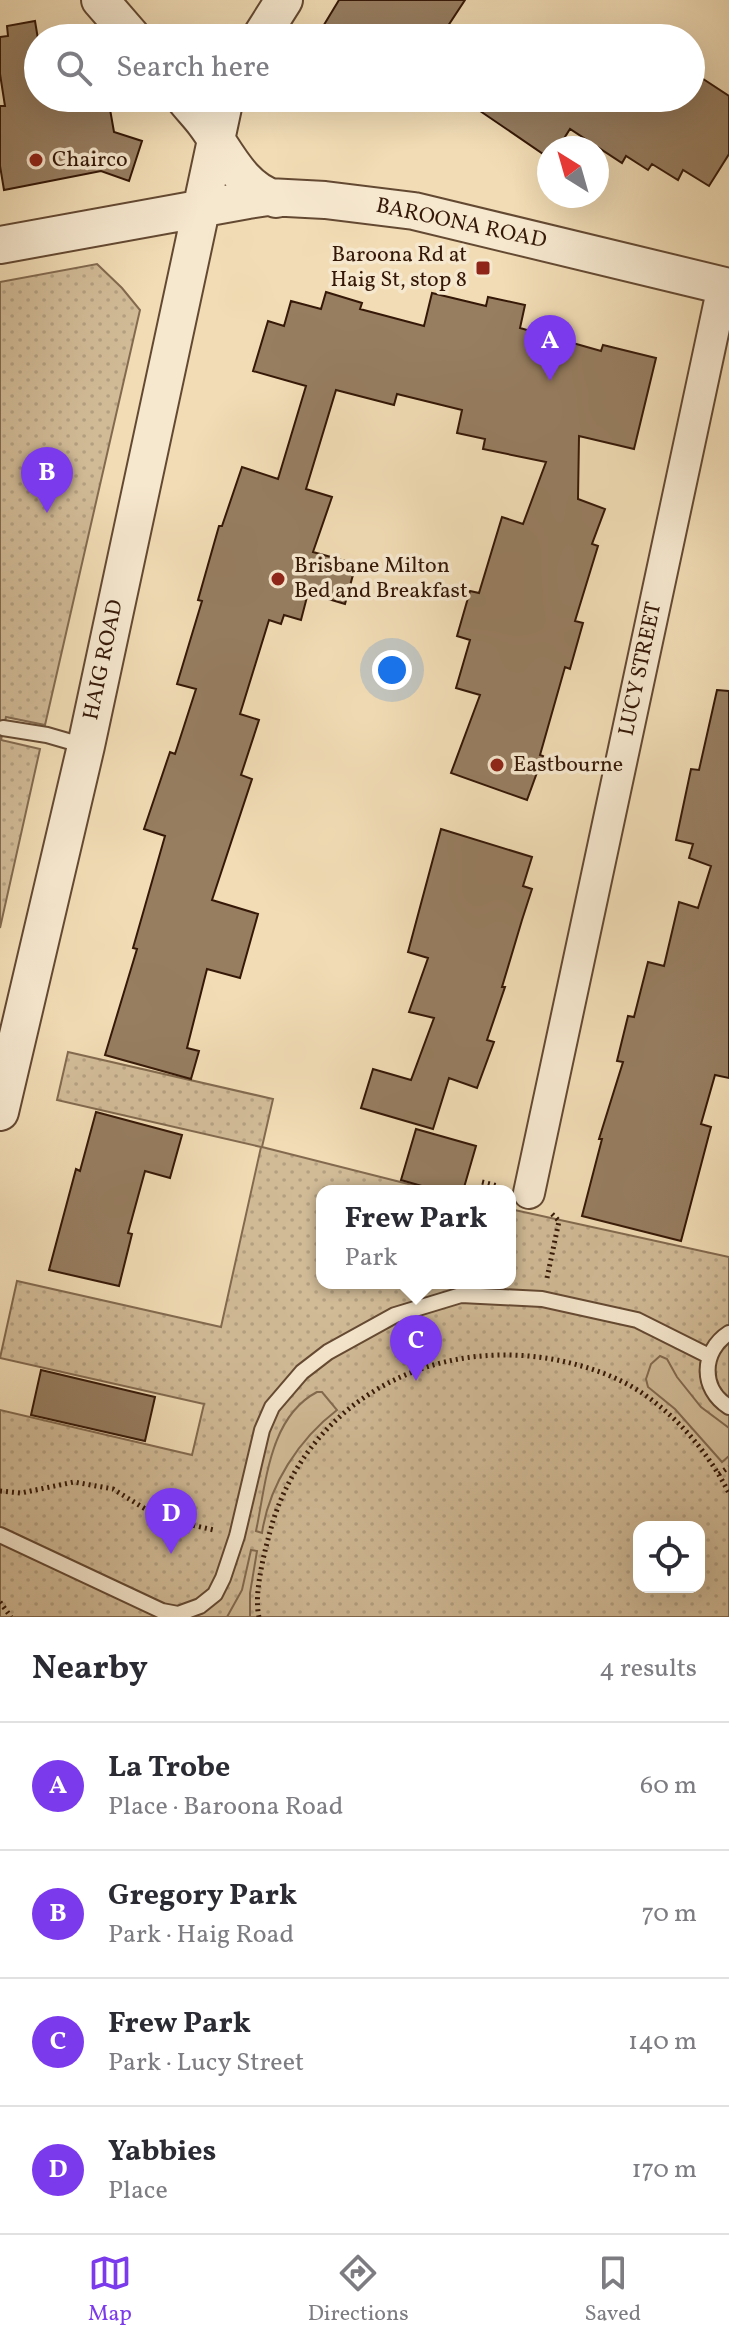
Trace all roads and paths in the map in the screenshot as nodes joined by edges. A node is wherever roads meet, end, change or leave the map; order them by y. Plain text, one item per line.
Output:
1 (100, 0) edge
2 (284, 0) edge
3 (121, 24) edge
4 (269, 24) edge
5 (195, 112) edge
6 (222, 112) edge
7 (217, 141) junction
8 (276, 199) junction
9 (202, 207) junction
10 (0, 245) edge
11 (726, 287) edge
12 (3, 728) dead end
13 (86, 746) junction
14 (0, 1112) edge
15 (529, 1193) joint
16 (552, 1256) dead end
17 (729, 1333) edge
18 (709, 1356) junction
19 (729, 1407) edge
20 (729, 1467) edge
21 (719, 1474) junction
22 (0, 1491) edge
23 (729, 1493) edge
24 (214, 1530) dead end
25 (0, 1535) edge
26 (0, 1602) edge
27 (11, 1617) edge
28 (259, 1617) edge

1 - 3 street
2 - 4 street
5 - 7 street
6 - 7 street, HAIG ROAD
7 - 8 street
7 - 9 street, HAIG ROAD
8 - 9 street, BAROONA ROAD
8 - 11 street, BAROONA ROAD
9 - 10 street, BAROONA ROAD
9 - 13 street, HAIG ROAD
11 - 15 street, LUCY STREET
12 - 13 lane
13 - 14 street, HAIG ROAD
15 - 16 path
17 - 18 lane
18 - 19 lane
18 - 25 lane
20 - 21 path
21 - 23 path
21 - 28 path
22 - 24 path
26 - 27 path

